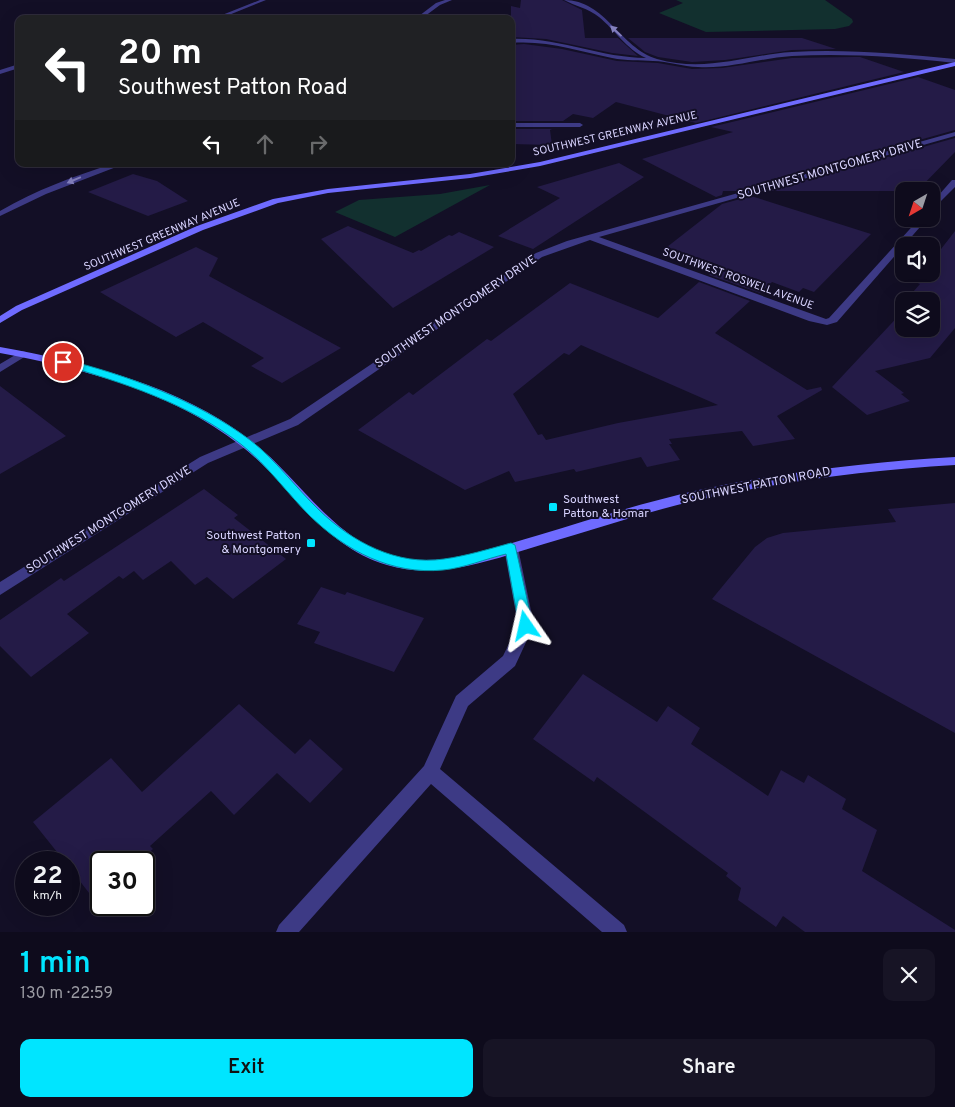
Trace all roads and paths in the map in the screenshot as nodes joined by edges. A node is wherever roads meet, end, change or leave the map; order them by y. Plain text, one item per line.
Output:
1 (264, 0) edge
2 (450, 0) edge
3 (566, 0) edge
4 (225, 15) edge
5 (423, 15) edge
6 (515, 41) edge
7 (654, 59) junction
8 (955, 63) edge
9 (15, 67) edge
10 (0, 72) edge
11 (515, 125) edge
12 (580, 125) dead end
13 (955, 134) edge
14 (111, 167) edge
15 (955, 182) edge
16 (940, 199) edge
17 (0, 214) edge
18 (915, 228) edge
19 (593, 238) junction
20 (0, 320) edge
21 (0, 350) edge
22 (22, 354) junction
23 (0, 368) edge
24 (246, 442) junction
25 (955, 461) edge
26 (511, 548) junction
27 (0, 589) edge
28 (430, 772) junction
29 (286, 932) edge
30 (617, 932) edge

1 - 4 street
2 - 5 street
7 -> 3 street
6 - 7 street
7 - 8 street
8 - 20 street, SOUTHWEST GREENWAY AVENUE
9 - 10 street
11 - 12 street
13 - 19 street, SOUTHWEST MONTGOMERY DRIVE
14 -> 17 street
15 - 16 street
18 - 19 street, SOUTHWEST ROSWELL AVENUE
19 - 24 street, SOUTHWEST MONTGOMERY DRIVE
21 - 22 street, SOUTHWEST PATTON ROAD
22 - 23 street
22 - 24 street, SOUTHWEST PATTON ROAD
24 - 26 street, SOUTHWEST PATTON ROAD
24 - 27 street, SOUTHWEST MONTGOMERY DRIVE
25 - 26 street, SOUTHWEST PATTON ROAD
26 - 28 street
28 - 29 street
28 - 30 street

